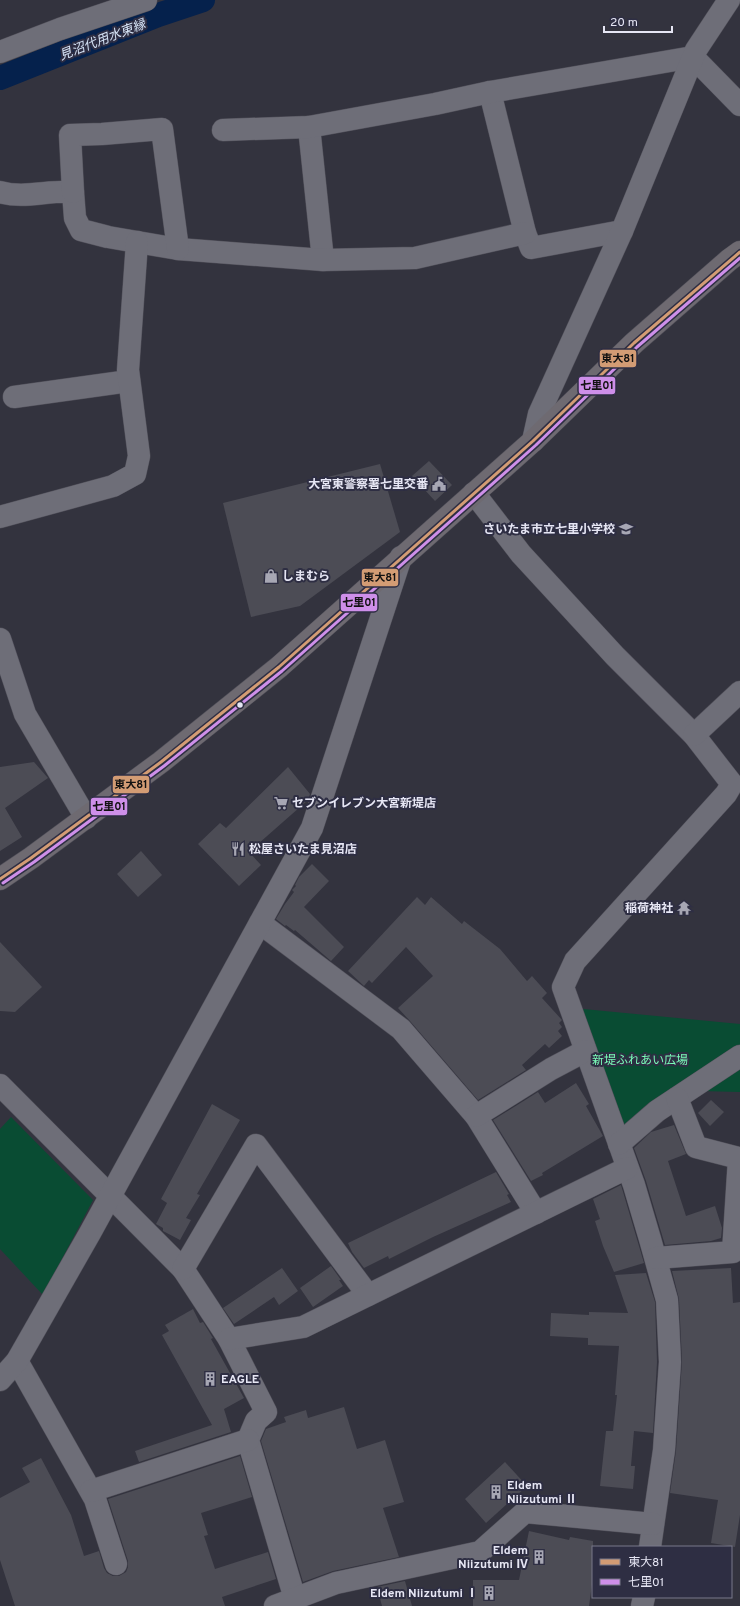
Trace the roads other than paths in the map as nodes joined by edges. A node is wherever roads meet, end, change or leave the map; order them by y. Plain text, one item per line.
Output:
1 (146, 0) edge
2 (729, 0) edge
3 (0, 52) edge
4 (693, 57) junction
5 (490, 92) junction
6 (740, 105) edge
7 (310, 127) junction
8 (223, 130) dead end
9 (0, 192) edge
10 (73, 192) junction
11 (622, 231) junction
12 (525, 233) junction
13 (138, 242) junction
14 (178, 249) junction
15 (740, 252) edge
16 (323, 260) junction
17 (130, 381) junction
18 (14, 397) dead end
19 (533, 441) junction
20 (474, 493) junction
21 (0, 517) edge
22 (401, 557) junction
23 (0, 640) edge
24 (740, 692) edge
25 (694, 735) junction
26 (736, 788) edge
27 (86, 818) junction
28 (0, 879) edge
29 (260, 923) junction
30 (585, 1052) junction
31 (740, 1056) edge
32 (0, 1085) edge
33 (677, 1098) junction
34 (476, 1116) junction
35 (619, 1144) junction
36 (627, 1168) junction
37 (110, 1195) junction
38 (536, 1213) junction
39 (656, 1258) junction
40 (183, 1269) junction
41 (368, 1295) junction
42 (229, 1339) junction
43 (17, 1361) junction
44 (0, 1380) edge
45 (248, 1440) junction
46 (91, 1491) junction
47 (653, 1524) junction
48 (650, 1546) edge
49 (116, 1564) dead end
50 (295, 1599) junction
51 (275, 1606) edge

1 - 3 street
2 - 4 street
4 - 5 street
4 - 6 street
4 - 11 street
5 - 7 street
5 - 12 street
7 - 8 street
7 - 16 street
9 - 10 street
10 - 13 street
10 - 14 street
11 - 12 street
11 - 19 street
12 - 16 street
13 - 14 street
13 - 17 street
14 - 16 street
15 - 19 main road
17 - 18 street
17 - 21 street
19 - 20 main road
20 - 22 main road
20 - 25 street
22 - 27 main road
22 - 29 street
23 - 27 street
24 - 25 street
25 - 26 street
26 - 30 street
27 - 28 main road
29 - 34 street
29 - 37 street
30 - 34 street
30 - 35 street
31 - 33 street
32 - 37 street
33 - 35 street
33 - 39 street
34 - 38 street
35 - 36 street
36 - 38 street
36 - 39 street
37 - 40 street
37 - 43 street
38 - 41 street
39 - 47 street
40 - 41 street
40 - 42 street
41 - 42 street
42 - 45 street
43 - 44 street
43 - 46 street
45 - 46 street
45 - 50 street
46 - 49 street
47 - 48 street
47 - 50 street
50 - 51 street

